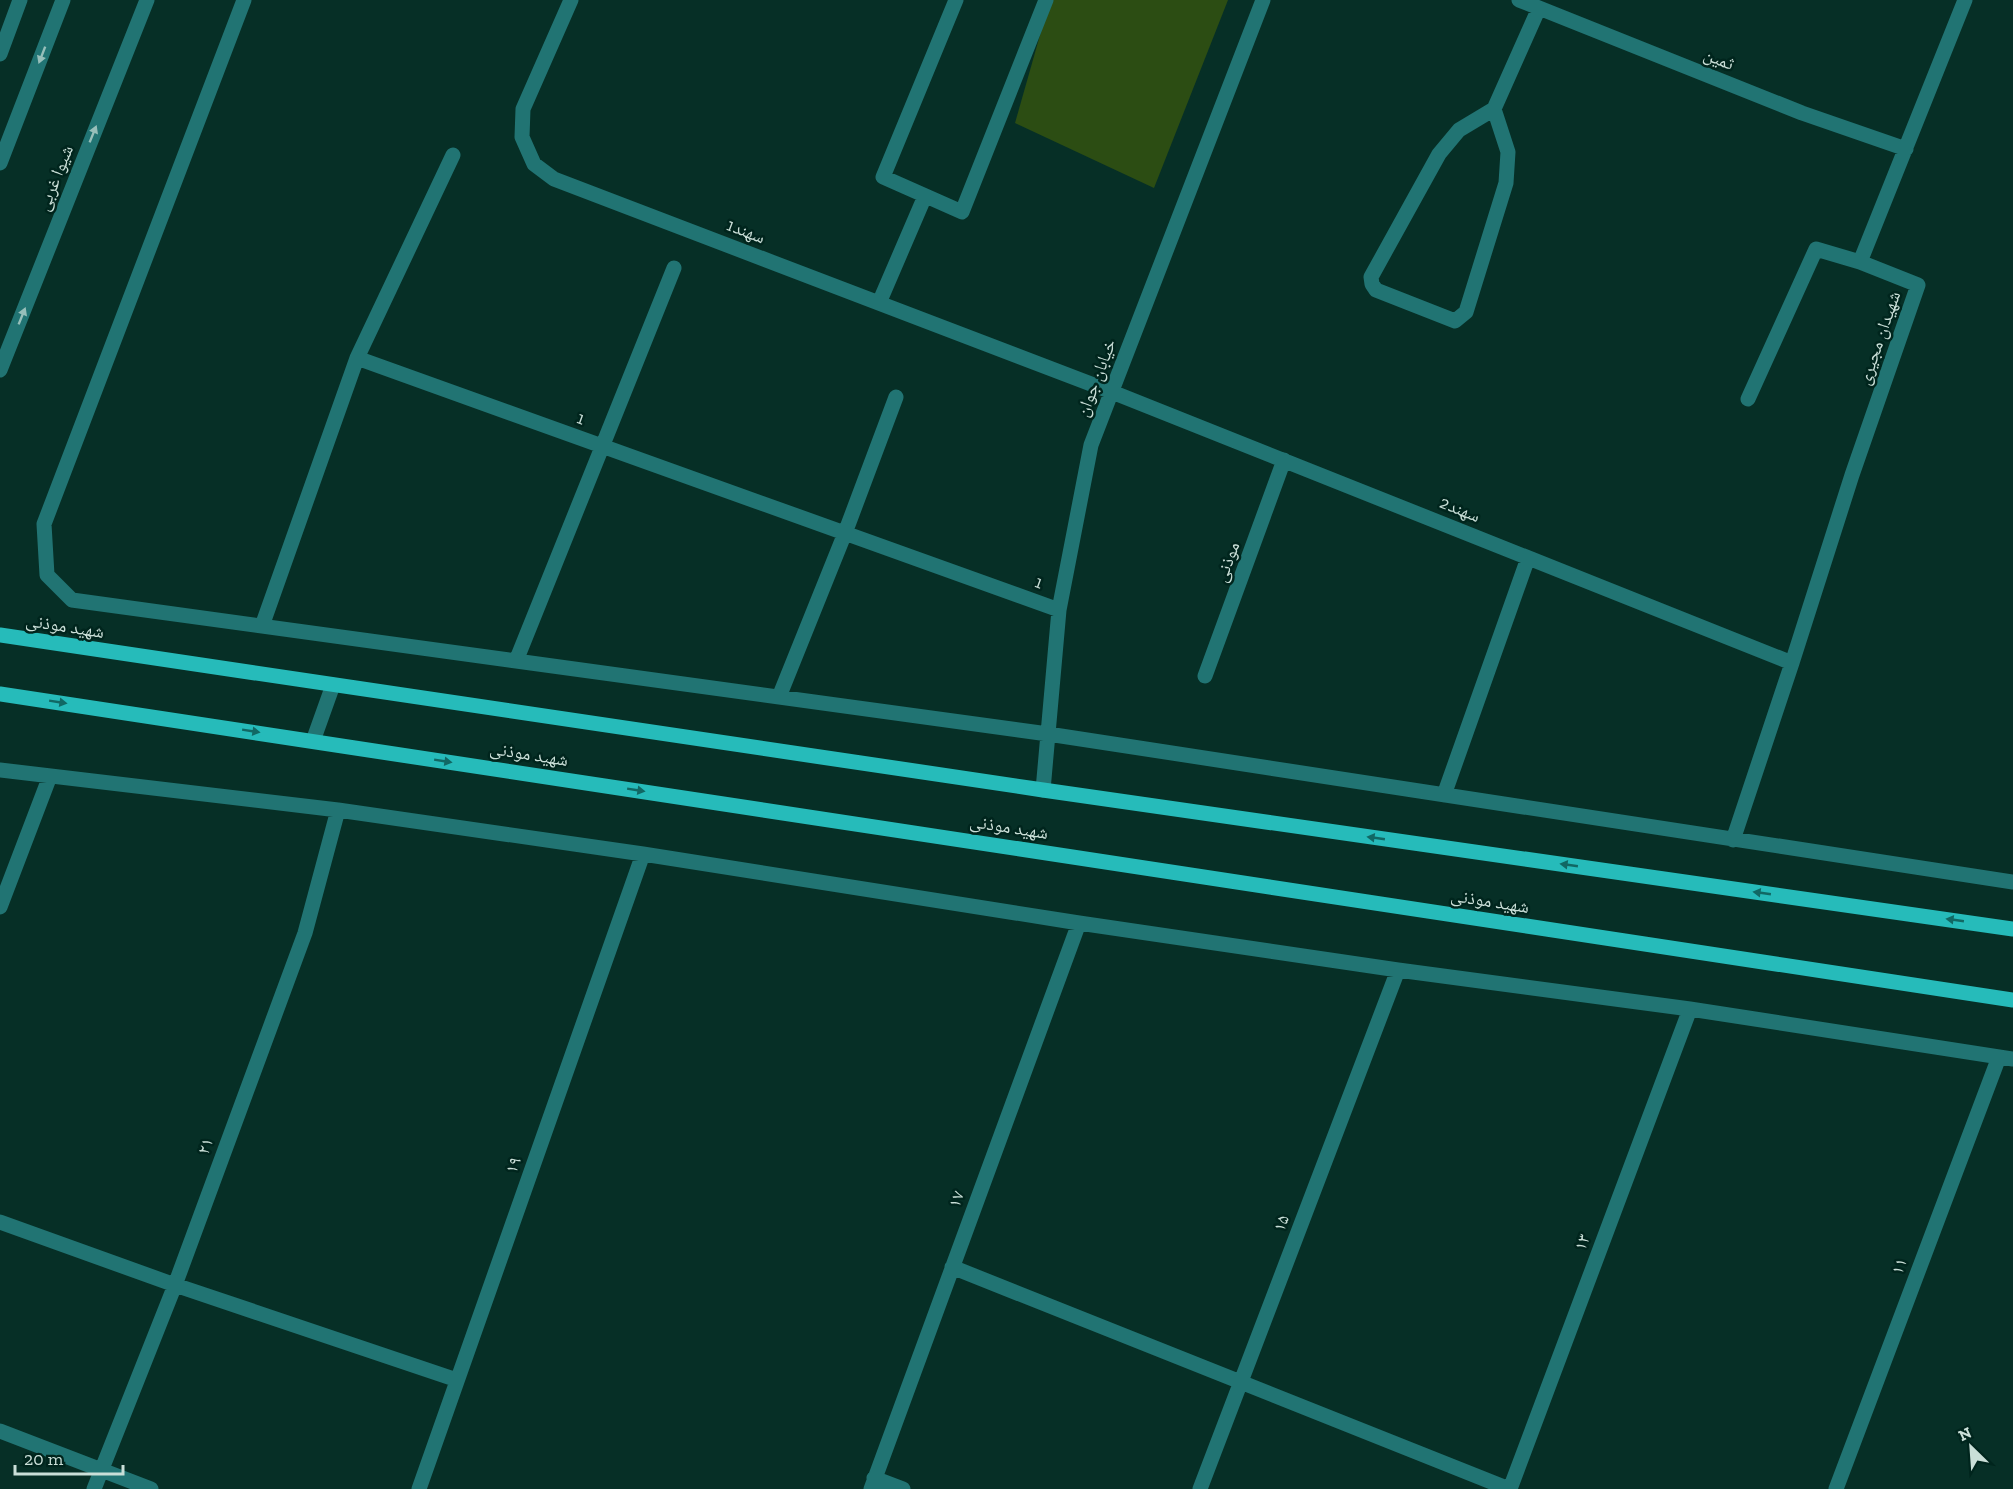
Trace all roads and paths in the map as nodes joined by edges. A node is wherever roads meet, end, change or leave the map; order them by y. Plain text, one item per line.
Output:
1 (20, 0) edge
2 (63, 0) edge
3 (147, 0) edge
4 (244, 0) edge
5 (572, 0) edge
6 (956, 0) edge
7 (1046, 0) edge
8 (1263, 0) edge
9 (1520, 0) edge
10 (1965, 0) edge
11 (1539, 8) junction
12 (0, 54) edge
13 (1494, 109) junction
14 (1906, 149) junction
15 (453, 155) dead end
16 (0, 163) edge
17 (925, 196) junction
18 (1860, 262) junction
19 (674, 268) dead end
20 (879, 303) junction
21 (357, 358) junction
22 (0, 370) edge
23 (1112, 392) junction
24 (897, 397) dead end
25 (1748, 399) dead end
26 (603, 446) junction
27 (1284, 460) junction
28 (845, 533) junction
29 (1528, 558) junction
30 (1059, 610) junction
31 (262, 626) junction
32 (0, 635) edge
33 (516, 661) junction
34 (1792, 663) junction
35 (1205, 676) dead end
36 (333, 685) junction
37 (0, 694) edge
38 (779, 697) junction
39 (1048, 734) junction
40 (313, 741) junction
41 (0, 770) edge
42 (50, 776) junction
43 (1043, 790) junction
44 (1444, 795) junction
45 (338, 810) junction
46 (1733, 840) junction
47 (643, 854) junction
48 (2013, 882) edge
49 (0, 907) edge
50 (1079, 924) junction
51 (2013, 929) edge
52 (1398, 970) junction
53 (2013, 1000) edge
54 (1690, 1009) junction
55 (2006, 1058) edge
56 (0, 1222) edge
57 (952, 1267) junction
58 (175, 1286) junction
59 (457, 1380) junction
60 (1241, 1382) junction
61 (0, 1431) edge
62 (101, 1470) junction
63 (873, 1484) edge
64 (94, 1489) edge
65 (151, 1489) edge
66 (419, 1489) edge
67 (903, 1489) edge
68 (1200, 1489) edge
69 (1510, 1489) edge
70 (1836, 1489) edge

1 - 12 street
2 -> 16 street
22 -> 3 street, شیوا غربی
4 - 31 street
5 - 20 street, 1سهند
6 - 17 street
7 - 17 street
8 - 23 street, خیابان جوان
9 - 11 street, ثمین
10 - 14 street
11 - 13 street
11 - 14 street, ثمین
13 - 13 street
14 - 18 street
15 - 21 street
17 - 20 street
18 - 25 street
18 - 34 street, شهیدان مجیری
19 - 26 street
20 - 23 street, 1سهند
21 - 26 street, 1
21 - 31 street
23 - 27 street, 2سهند
23 - 30 street, خیابان جوان
24 - 28 street
26 - 28 street, 1
26 - 33 street
27 - 29 street, 2سهند
27 - 35 street, موذنی
28 - 30 street, 1
28 - 38 street
29 - 34 street, 2سهند
29 - 44 street
30 - 39 street, خیابان جوان
31 - 33 street
32 - 36 main road, شهید موذنی
33 - 38 street
34 - 46 street
36 - 40 street
36 - 43 main road, شهید موذنی
37 -> 40 main road, شهید موذنی
38 - 39 street
39 - 43 street, خیابان جوان
39 - 44 street
40 -> 53 main road, شهید موذنی
41 - 42 street
42 - 45 street
42 - 49 street
51 -> 43 main road, شهید موذنی
44 - 46 street
45 - 47 street
45 - 58 street, ۲۱
46 - 48 street
47 - 50 street
47 - 59 street, ۱۹
50 - 52 street
50 - 57 street, ۱۷
52 - 54 street
52 - 60 street, ۱۵
54 - 55 street
54 - 69 street, ۱۳
55 - 70 street, ۱۱
56 - 58 street
57 - 60 street
57 - 63 street, ۱۷
58 - 59 street
58 - 62 street, ۲۱
59 - 66 street, ۱۹
60 - 68 street, ۱۵
60 - 69 street
61 - 62 street
62 - 64 street, ۲۱
62 - 65 street
63 - 67 street

